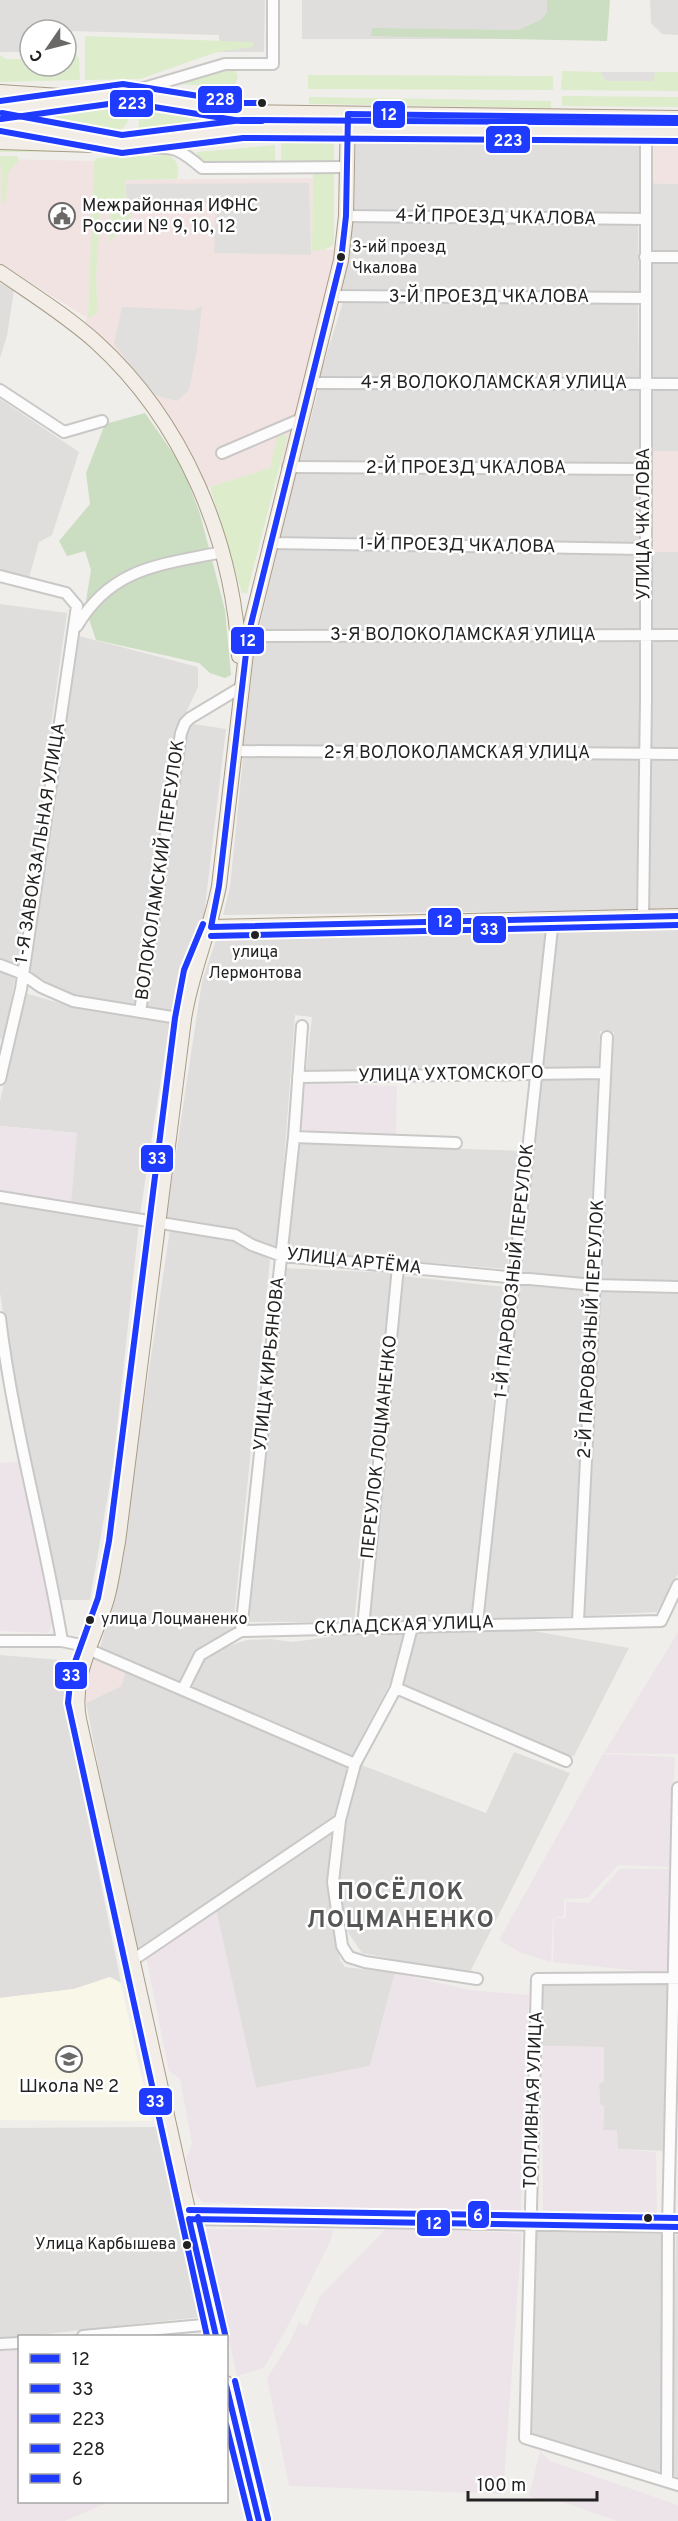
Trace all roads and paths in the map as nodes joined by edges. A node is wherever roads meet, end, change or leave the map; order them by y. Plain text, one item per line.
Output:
1 (273, 0) edge
2 (177, 78) junction
3 (0, 92) edge
4 (127, 93) junction
5 (29, 100) junction
6 (182, 102) junction
7 (0, 110) edge
8 (348, 114) junction
9 (678, 118) edge
10 (0, 122) edge
11 (348, 130) junction
12 (646, 132) junction
13 (678, 132) edge
14 (0, 142) edge
15 (122, 144) junction
16 (347, 167) junction
17 (346, 216) junction
18 (646, 219) junction
19 (645, 257) junction
20 (678, 257) edge
21 (0, 272) edge
22 (333, 296) junction
23 (645, 298) junction
24 (310, 382) junction
25 (644, 383) junction
26 (678, 384) edge
27 (0, 390) edge
28 (301, 419) junction
29 (102, 421) dead end
30 (222, 453) dead end
31 (288, 467) junction
32 (645, 470) junction
33 (270, 543) junction
34 (644, 549) junction
35 (222, 552) junction
36 (0, 576) edge
37 (75, 630) junction
38 (645, 635) junction
39 (678, 635) edge
40 (248, 636) junction
41 (239, 694) junction
42 (236, 751) junction
43 (645, 754) junction
44 (678, 754) edge
45 (678, 916) edge
46 (643, 917) junction
47 (553, 919) junction
48 (210, 927) junction
49 (0, 965) edge
50 (21, 973) junction
51 (140, 1012) junction
52 (184, 1019) junction
53 (302, 1026) dead end
54 (607, 1037) dead end
55 (536, 1073) junction
56 (605, 1073) junction
57 (298, 1077) junction
58 (0, 1079) edge
59 (294, 1137) junction
60 (456, 1143) dead end
61 (0, 1197) edge
62 (158, 1221) junction
63 (282, 1256) junction
64 (398, 1266) junction
65 (514, 1279) junction
66 (594, 1285) junction
67 (678, 1287) edge
68 (0, 1318) edge
69 (678, 1585) edge
70 (578, 1621) junction
71 (477, 1623) junction
72 (363, 1627) junction
73 (412, 1627) junction
74 (241, 1631) junction
75 (0, 1641) edge
76 (62, 1641) junction
77 (88, 1650) junction
78 (396, 1688) junction
79 (183, 1689) junction
80 (566, 1761) dead end
81 (355, 1764) junction
82 (678, 1788) edge
83 (340, 1820) junction
84 (676, 1867) edge
85 (134, 1960) junction
86 (676, 1978) edge
87 (477, 1979) dead end
88 (189, 2219) junction
89 (530, 2224) junction
90 (673, 2227) edge
91 (215, 2330) edge
92 (121, 2335) edge
93 (18, 2343) edge
94 (0, 2344) edge
95 (228, 2391) edge
96 (667, 2480) junction
97 (678, 2485) edge
98 (259, 2521) edge

1 - 2 street
2 - 4 street
2 - 6 street
3 - 5 main road
4 - 5 main road
4 - 6 main road
5 - 7 main road
6 - 8 main road
8 - 9 main road
8 - 11 main road
10 - 15 main road
11 - 12 main road
11 - 15 main road
11 - 16 main road
12 - 13 main road
12 - 18 street, УЛИЦА ЧКАЛОВА
14 - 15 main road
15 - 16 street
16 - 17 main road
17 - 18 street, 4-Й ПРОЕЗД ЧКАЛОВА
17 - 22 main road
18 - 19 street, УЛИЦА ЧКАЛОВА
19 - 20 street
19 - 23 street, УЛИЦА ЧКАЛОВА
21 - 35 main road
22 - 23 street, 3-Й ПРОЕЗД ЧКАЛОВА
22 - 24 main road
23 - 25 street, УЛИЦА ЧКАЛОВА
24 - 25 street, 4-Я ВОЛОКОЛАМСКАЯ УЛИЦА
24 - 28 main road
25 - 26 street, 4-Я ВОЛОКОЛАМСКАЯ УЛИЦА
25 - 32 street, УЛИЦА ЧКАЛОВА
27 - 29 street
28 - 30 street
28 - 31 main road
31 - 32 street, 2-Й ПРОЕЗД ЧКАЛОВА
31 - 33 main road
32 - 34 street, УЛИЦА ЧКАЛОВА
33 - 34 street, 1-Й ПРОЕЗД ЧКАЛОВА
33 - 40 main road
34 - 38 street, УЛИЦА ЧКАЛОВА
35 - 37 street
35 - 41 main road
36 - 37 street, 1-Я ЗАВОКЗАЛЬНАЯ УЛИЦА
37 - 50 street, 1-Я ЗАВОКЗАЛЬНАЯ УЛИЦА
38 - 39 street, 3-Я ВОЛОКОЛАМСКАЯ УЛИЦА
38 - 40 street, 3-Я ВОЛОКОЛАМСКАЯ УЛИЦА
38 - 43 street, УЛИЦА ЧКАЛОВА
40 - 41 main road
41 - 42 main road
41 - 51 street, ВОЛОКОЛАМСКИЙ ПЕРЕУЛОК
42 - 43 street, 2-Я ВОЛОКОЛАМСКАЯ УЛИЦА
42 - 48 main road
43 - 44 street, 2-Я ВОЛОКОЛАМСКАЯ УЛИЦА
43 - 46 street, УЛИЦА ЧКАЛОВА
45 - 46 main road
46 - 47 main road
47 - 48 main road
47 - 55 street, 1-Й ПАРОВОЗНЫЙ ПЕРЕУЛОК
48 - 52 main road
49 - 50 street
50 - 51 street
50 - 58 street, 1-Я ЗАВОКЗАЛЬНАЯ УЛИЦА
51 - 52 street
52 - 62 main road
53 - 57 street, УЛИЦА КИРЬЯНОВА
54 - 56 street, 2-Й ПАРОВОЗНЫЙ ПЕРЕУЛОК
55 - 56 street, УЛИЦА УХТОМСКОГО
55 - 57 street, УЛИЦА УХТОМСКОГО
55 - 65 street, 1-Й ПАРОВОЗНЫЙ ПЕРЕУЛОК
56 - 66 street, 2-Й ПАРОВОЗНЫЙ ПЕРЕУЛОК
57 - 59 street, УЛИЦА КИРЬЯНОВА
59 - 60 street
59 - 63 street, УЛИЦА КИРЬЯНОВА
61 - 62 street, УЛИЦА АРТЁМА
62 - 63 street, УЛИЦА АРТЁМА
62 - 77 main road
63 - 64 street, УЛИЦА АРТЁМА
63 - 74 street, УЛИЦА КИРЬЯНОВА
64 - 65 street, УЛИЦА АРТЁМА
64 - 72 street, ПЕРЕУЛОК ЛОЦМАНЕНКО
65 - 66 street, УЛИЦА АРТЁМА
65 - 71 street, 1-Й ПАРОВОЗНЫЙ ПЕРЕУЛОК
66 - 67 street, УЛИЦА АРТЁМА
66 - 70 street, 2-Й ПАРОВОЗНЫЙ ПЕРЕУЛОК
68 - 76 street
69 - 70 street, СКЛАДСКАЯ УЛИЦА
70 - 71 street, СКЛАДСКАЯ УЛИЦА
71 - 73 street, СКЛАДСКАЯ УЛИЦА
72 - 73 street, СКЛАДСКАЯ УЛИЦА
72 - 74 street, СКЛАДСКАЯ УЛИЦА
73 - 78 street
74 - 79 street, СКЛАДСКАЯ УЛИЦА
75 - 76 street
76 - 77 street
77 - 79 street
77 - 85 main road
78 - 80 street
78 - 81 street
79 - 81 street
81 - 83 street
82 - 84 street
83 - 85 street
83 - 87 street
84 - 86 street
85 - 88 main road
86 - 89 street, ТОПЛИВНАЯ УЛИЦА
86 - 90 street
88 - 89 street
88 - 91 main road
89 - 90 street
89 - 96 street, ТОПЛИВНАЯ УЛИЦА
90 - 96 street
91 - 92 street
93 - 94 street
95 - 98 main road
96 - 97 street

